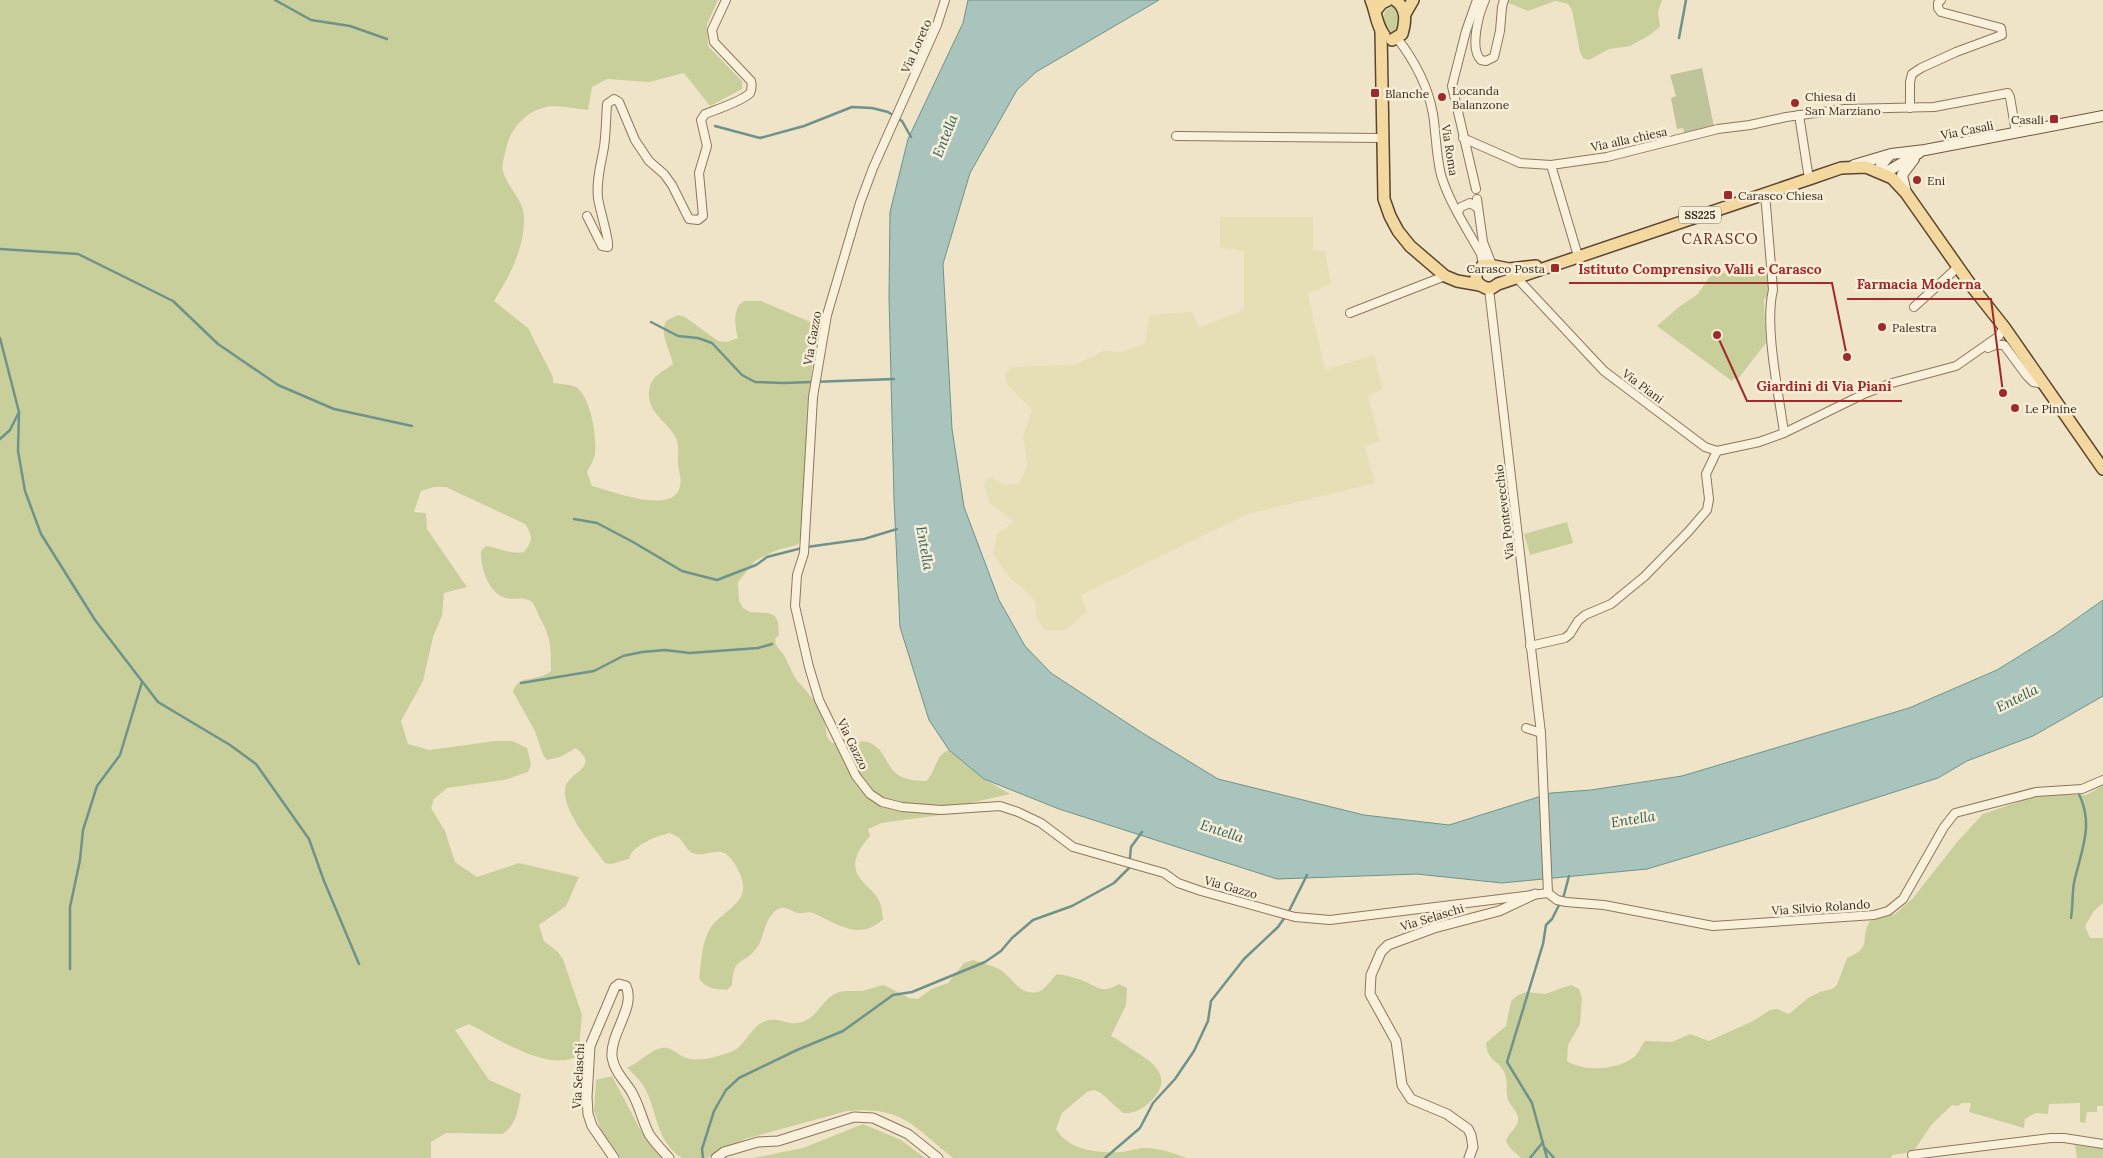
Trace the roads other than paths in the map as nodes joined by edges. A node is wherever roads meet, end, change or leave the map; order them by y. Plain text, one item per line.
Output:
1 (726, 0) edge
2 (945, 0) edge
3 (1388, 0) edge
4 (1395, 0) edge
5 (1413, 0) edge
6 (1476, 0) edge
7 (1485, 0) edge
8 (1504, 0) edge
9 (1941, 0) edge
10 (1373, 5) edge
11 (1405, 14) junction
12 (1381, 31) junction
13 (1394, 39) junction
14 (1382, 73) junction
15 (904, 100) joint
16 (1910, 108) junction
17 (1801, 115) junction
18 (2103, 116) edge
19 (2016, 133) junction
20 (1176, 136) dead end
21 (1382, 138) junction
22 (1463, 138) junction
23 (1925, 150) junction
24 (1891, 154) junction
25 (1551, 165) junction
26 (1841, 168) junction
27 (1880, 173) junction
28 (1809, 178) junction
29 (1476, 189) dead end
30 (1765, 193) junction
31 (1906, 193) junction
32 (1477, 199) dead end
33 (1478, 208) junction
34 (1458, 212) junction
35 (587, 216) dead end
36 (1578, 256) junction
37 (1560, 262) junction
38 (1432, 266) junction
39 (1958, 267) junction
40 (1487, 268) junction
41 (1445, 276) junction
42 (1517, 278) junction
43 (1489, 286) junction
44 (1914, 307) dead end
45 (1350, 312) dead end
46 (2004, 327) junction
47 (1972, 355) junction
48 (2044, 384) junction
49 (1784, 433) junction
50 (1717, 451) junction
51 (2103, 469) edge
52 (1530, 646) junction
53 (1526, 728) dead end
54 (1541, 734) junction
55 (2103, 780) edge
56 (1548, 891) junction
57 (1535, 894) junction
58 (2103, 1144) edge
59 (1912, 1155) dead end
60 (614, 1158) edge
61 (669, 1158) edge
62 (716, 1158) edge
63 (938, 1158) edge
64 (1469, 1158) edge

1 - 35 street
2 - 15 street, Via Loreto
3 - 10 main road, SS225
4 - 11 main road
5 - 11 main road
6 - 22 street
7 - 8 street
9 - 16 street
10 - 12 main road, SS225
11 - 13 main road, SS225
12 - 13 main road
12 - 14 main road, SS225
13 - 14 main road, SS225
13 - 34 street, Via Roma
14 - 21 main road, SS225
15 - 57 street, Via Gazzo
16 - 17 street, Via alla chiesa
16 - 19 street, Via alla chiesa
17 - 25 street, Via alla chiesa
17 - 28 street
18 - 19 main road, Via Casali
19 - 23 main road, Via Casali
20 - 21 street
21 - 38 main road, SS225
22 - 25 street, Via alla chiesa
22 - 29 street
23 - 24 main road, Via Casali
23 - 27 main road
23 - 31 main road
24 - 26 main road, Via Casali
24 - 27 main road
25 - 36 street
26 - 27 main road, SS225
26 - 28 main road, SS225
27 - 31 main road, SS225
28 - 30 main road, SS225
30 - 36 main road, SS225
30 - 49 street
31 - 39 main road, SS225
32 - 33 street
33 - 34 street
33 - 40 street
34 - 40 street, Via Roma
36 - 37 main road, SS225
37 - 40 main road, SS225
37 - 42 main road, SS225
38 - 40 main road, SS225
38 - 41 main road, SS225
39 - 44 street
39 - 46 main road, SS225
40 - 43 main road
40 - 43 main road
41 - 43 main road, SS225
41 - 45 street
42 - 43 main road, SS225
42 - 50 street, Via Piani
43 - 52 street, Via Pontevecchio
46 - 47 street
46 - 48 main road, SS225
47 - 48 street
47 - 49 street
48 - 51 main road, SS225
49 - 50 street
50 - 52 street
52 - 54 street, Via Pontevecchio
53 - 54 street
54 - 56 street, Via Pontevecchio
55 - 56 street, Via Silvio Rolando
56 - 57 street, Via Gazzo
57 - 64 street, Via Selaschi
58 - 59 street
60 - 61 street, Via Selaschi
62 - 63 street

